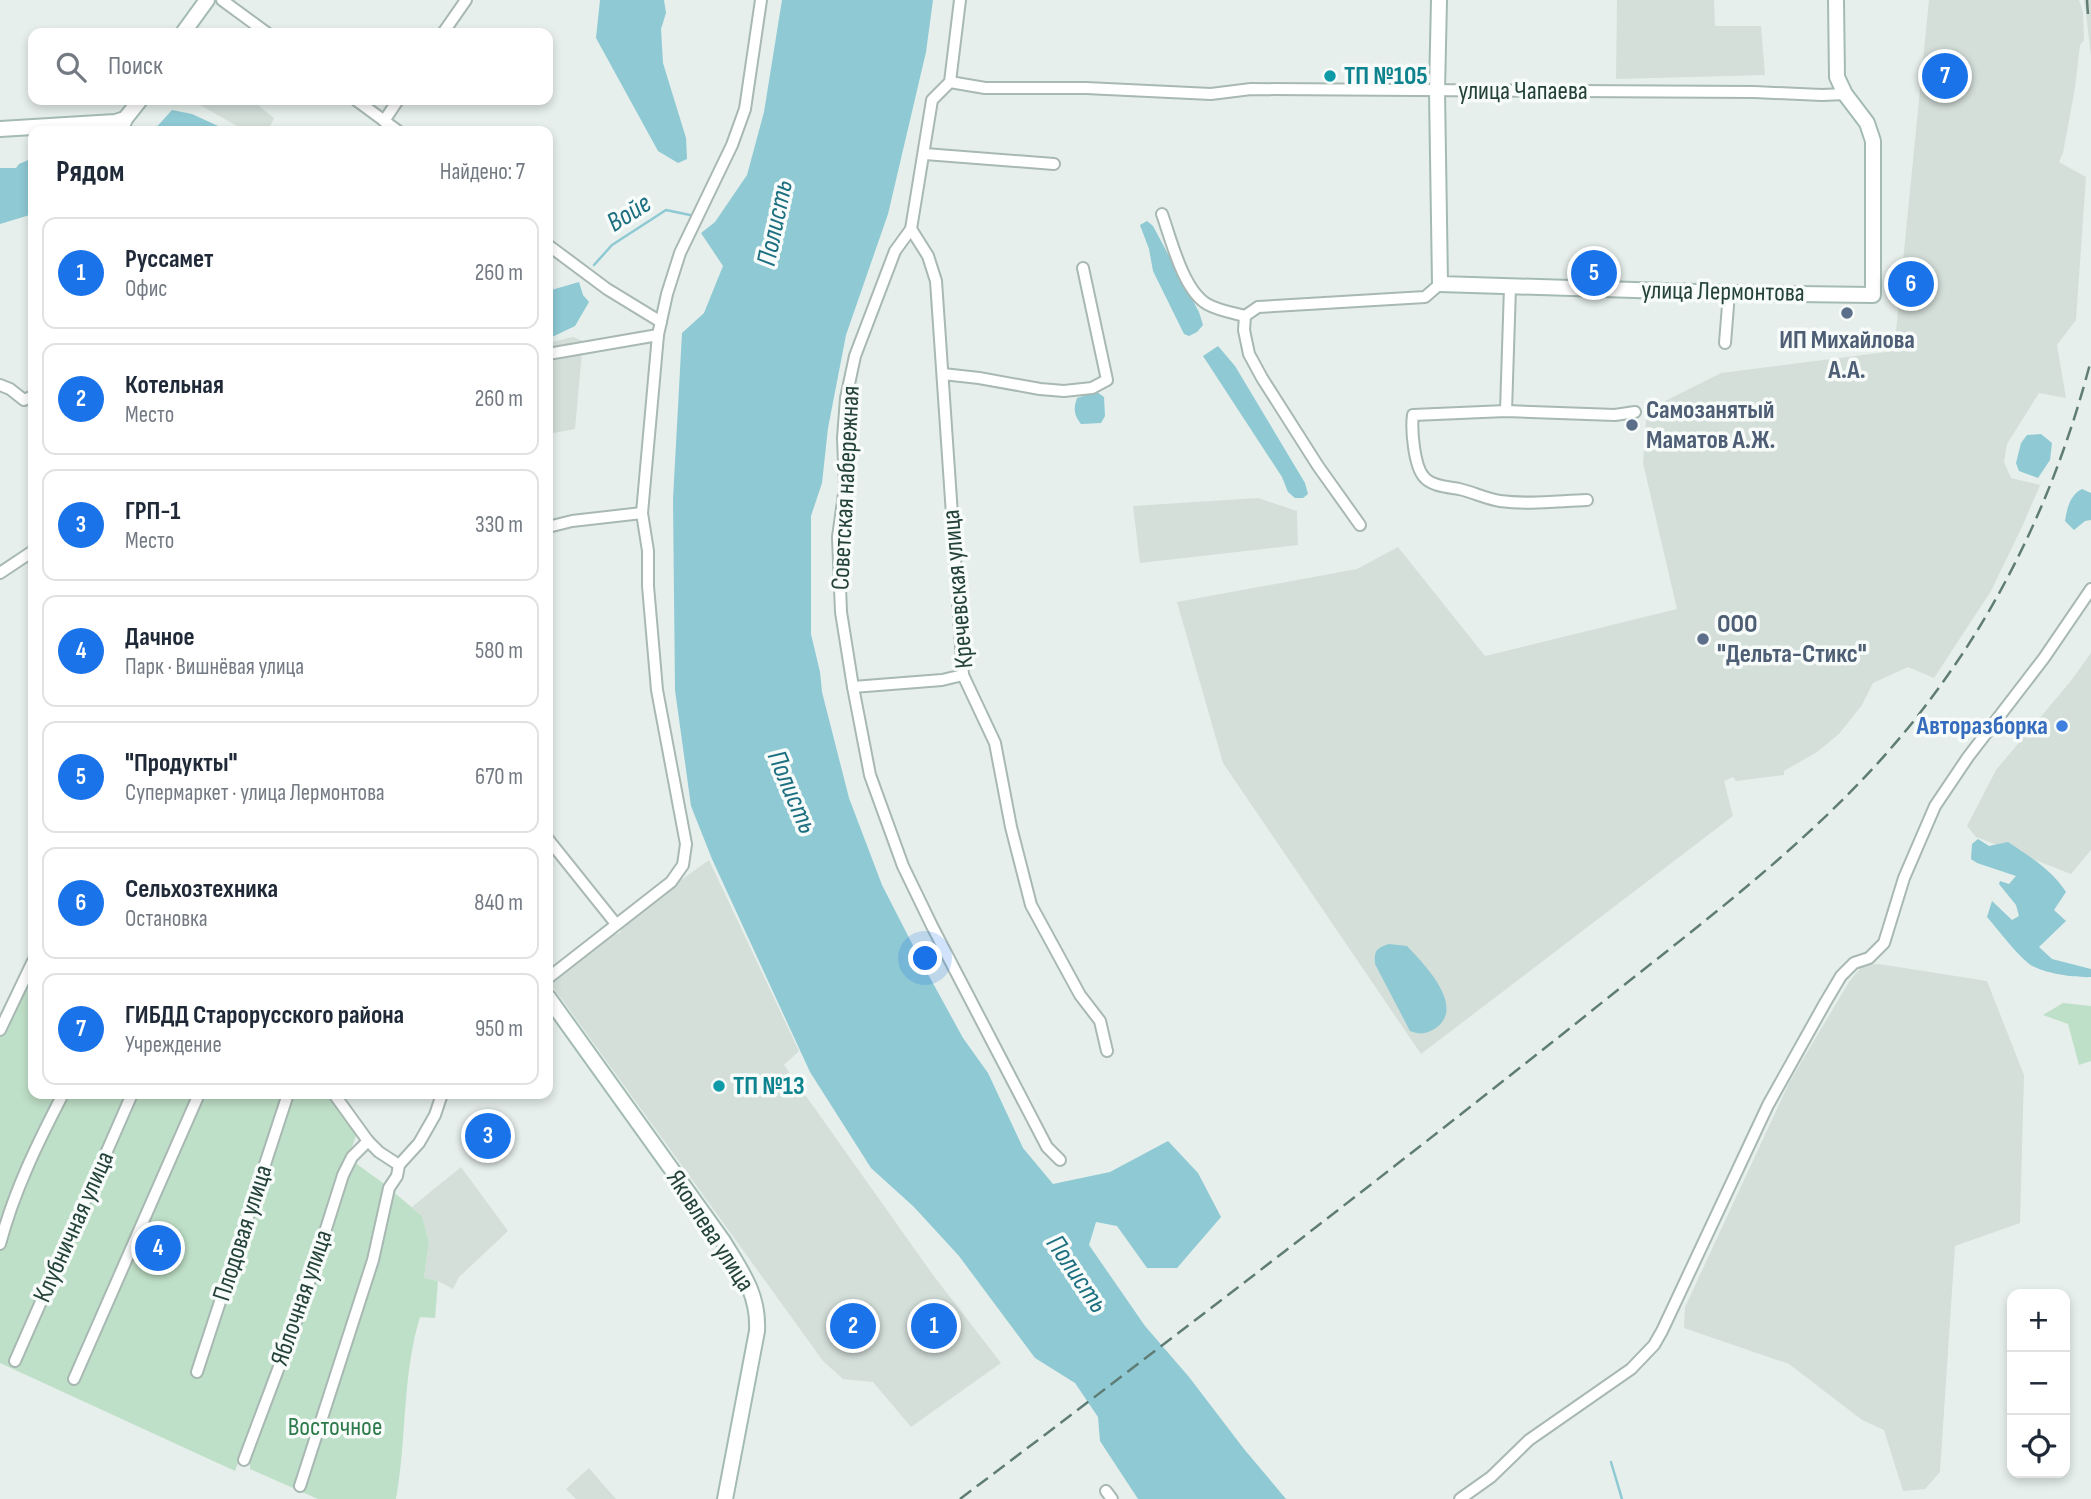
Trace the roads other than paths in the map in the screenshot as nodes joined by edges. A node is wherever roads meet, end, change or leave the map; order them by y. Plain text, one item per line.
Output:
1 (207, 0) edge
2 (222, 0) edge
3 (466, 0) edge
4 (761, 0) edge
5 (960, 0) edge
6 (1439, 0) edge
7 (1836, 0) edge
8 (187, 28) edge
9 (260, 28) edge
10 (446, 28) edge
11 (950, 82) junction
12 (1437, 91) junction
13 (1845, 94) junction
14 (136, 105) edge
15 (363, 105) edge
16 (395, 105) edge
17 (384, 121) junction
18 (122, 125) edge
19 (49, 126) edge
20 (391, 126) edge
21 (28, 127) edge
22 (0, 129) edge
23 (925, 154) junction
24 (1054, 164) dead end
25 (1162, 214) dead end
26 (911, 229) junction
27 (553, 249) edge
28 (1083, 268) dead end
29 (1440, 284) junction
30 (1510, 287) junction
31 (1729, 293) junction
32 (1245, 316) junction
33 (661, 322) junction
34 (659, 335) junction
35 (1726, 343) dead end
36 (553, 354) edge
37 (943, 374) junction
38 (0, 385) edge
39 (28, 398) edge
40 (1506, 411) junction
41 (1635, 412) dead end
42 (1587, 500) dead end
43 (642, 513) junction
44 (1360, 525) dead end
45 (553, 526) edge
46 (28, 554) edge
47 (0, 573) edge
48 (2091, 589) edge
49 (963, 675) junction
50 (853, 687) junction
51 (553, 845) edge
52 (616, 924) junction
53 (28, 971) edge
54 (553, 974) edge
55 (553, 1004) edge
56 (0, 1030) edge
57 (1107, 1051) dead end
58 (61, 1099) edge
59 (130, 1099) edge
60 (197, 1099) edge
61 (286, 1099) edge
62 (338, 1099) edge
63 (440, 1099) edge
64 (368, 1141) junction
65 (1060, 1160) dead end
66 (399, 1166) junction
67 (0, 1244) edge
68 (15, 1361) dead end
69 (197, 1372) dead end
70 (75, 1379) dead end
71 (244, 1460) dead end
72 (300, 1486) dead end
73 (725, 1499) edge
74 (1460, 1499) edge

1 - 8 street
2 - 9 street
3 - 10 street
4 - 33 street
5 - 11 street, Советская набережная
6 - 12 street
7 - 13 street
11 - 12 street, улица Чапаева
11 - 23 street, Советская набережная
12 - 13 street, улица Чапаева
12 - 29 street
13 - 31 street, улица Лермонтова
14 - 18 street
15 - 17 street
16 - 17 street
17 - 20 street
18 - 19 street
21 - 22 street
23 - 24 street
23 - 26 street, Советская набережная
25 - 32 street
26 - 37 street, Кречевская улица
26 - 50 street, Советская набережная
27 - 33 street
28 - 37 street
29 - 30 street, улица Лермонтова
29 - 32 street, улица Лермонтова
30 - 31 street, улица Лермонтова
30 - 40 street
31 - 35 street
32 - 44 street
33 - 34 street
34 - 36 street
34 - 43 street
37 - 49 street, Кречевская улица
38 - 39 street
40 - 41 street
40 - 42 street
43 - 45 street
43 - 52 street
46 - 47 street
48 - 74 street
49 - 50 street
49 - 57 street, Кречевская улица
50 - 65 street, Советская набережная
51 - 52 street
52 - 54 street
53 - 56 street
55 - 73 street, Яковлева улица
58 - 67 street
59 - 68 street, Клубничная улица
60 - 70 street
61 - 69 street, Плодовая улица
62 - 64 street
63 - 66 street
64 - 66 street
64 - 71 street, Яблочная улица
66 - 72 street

